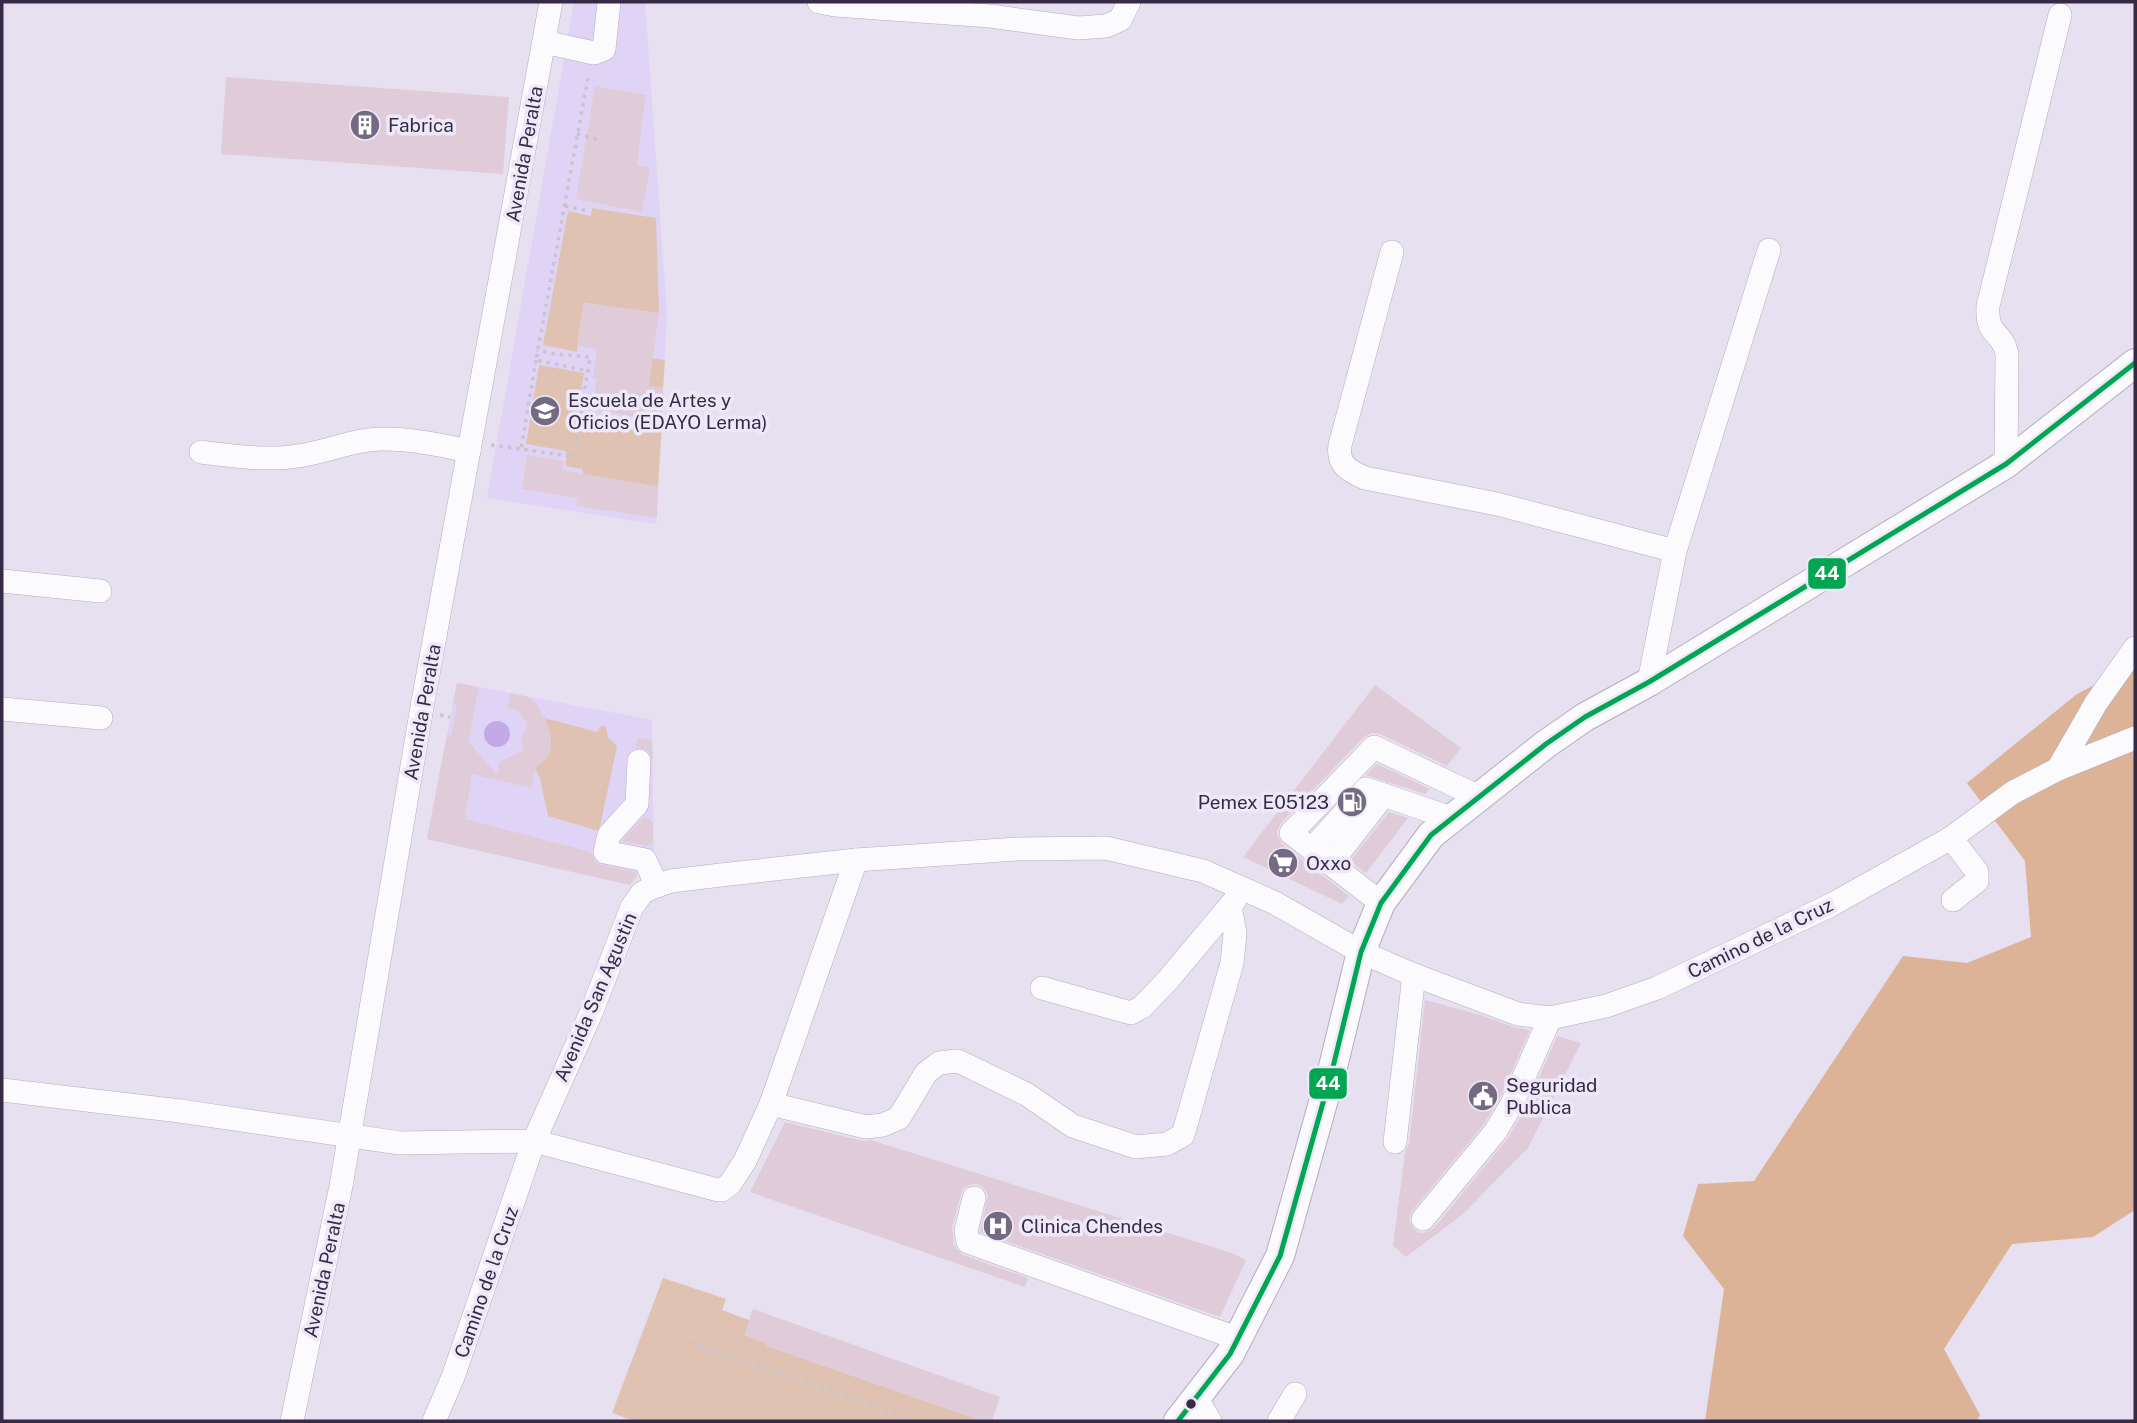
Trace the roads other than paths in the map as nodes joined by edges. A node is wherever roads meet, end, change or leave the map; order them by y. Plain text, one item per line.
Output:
1 (551, 2) edge
2 (609, 2) edge
3 (819, 2) edge
4 (1129, 2) edge
5 (2060, 15) dead end
6 (544, 42) junction
7 (1769, 250) dead end
8 (1392, 252) dead end
9 (2135, 363) edge
10 (470, 446) junction
11 (201, 452) dead end
12 (2006, 464) junction
13 (1675, 551) junction
14 (2, 581) edge
15 (100, 591) dead end
16 (2135, 648) edge
17 (1649, 682) junction
18 (2, 709) edge
19 (101, 718) dead end
20 (2135, 738) edge
21 (639, 761) dead end
22 (2058, 769) junction
23 (1384, 795) junction
24 (1479, 797) junction
25 (1451, 818) junction
26 (1951, 838) junction
27 (1312, 849) junction
28 (856, 860) junction
29 (1331, 863) junction
30 (657, 886) junction
31 (1237, 897) junction
32 (1953, 900) dead end
33 (1381, 903) junction
34 (1361, 952) junction
35 (1414, 975) junction
36 (1042, 988) dead end
37 (1550, 1018) junction
38 (2, 1090) edge
39 (771, 1104) junction
40 (348, 1135) junction
41 (534, 1142) junction
42 (1395, 1142) dead end
43 (974, 1198) dead end
44 (1423, 1219) dead end
45 (1239, 1339) junction
46 (1295, 1394) dead end
47 (1196, 1397) junction
48 (292, 1421) edge
49 (434, 1421) edge
50 (1178, 1421) edge
51 (1210, 1421) edge
52 (1279, 1421) edge

1 - 6 street, Avenida Peralta
2 - 6 street
3 - 4 street
5 - 12 street
6 - 10 street, Avenida Peralta
7 - 13 street
8 - 13 street
9 - 12 main road
10 - 11 street
10 - 40 street, Avenida Peralta
12 - 17 main road
13 - 17 street
14 - 15 street
16 - 22 street
17 - 24 main road
18 - 19 street
20 - 22 street, Camino de la Cruz
21 - 30 street
22 - 26 street, Camino de la Cruz
23 - 25 street
23 - 27 street
23 - 29 street
24 - 25 main road
24 - 27 street
25 - 33 main road
26 - 32 street
26 - 37 street, Camino de la Cruz
27 - 29 street
28 - 30 street, Avenida San Agustin
28 - 31 street, Avenida San Agustin
28 - 39 street
29 - 33 street
30 - 41 street, Avenida San Agustin
31 - 34 street, Avenida San Agustin
31 - 36 street
31 - 39 street
33 - 34 main road
34 - 35 street, Camino de la Cruz
34 - 45 main road
35 - 37 street, Camino de la Cruz
35 - 42 street
37 - 44 street
38 - 40 street
39 - 41 street
40 - 41 street
40 - 48 street, Avenida Peralta
41 - 49 street, Camino de la Cruz
43 - 45 street
45 - 47 main road
46 - 52 street
47 - 50 main road
47 - 51 street

